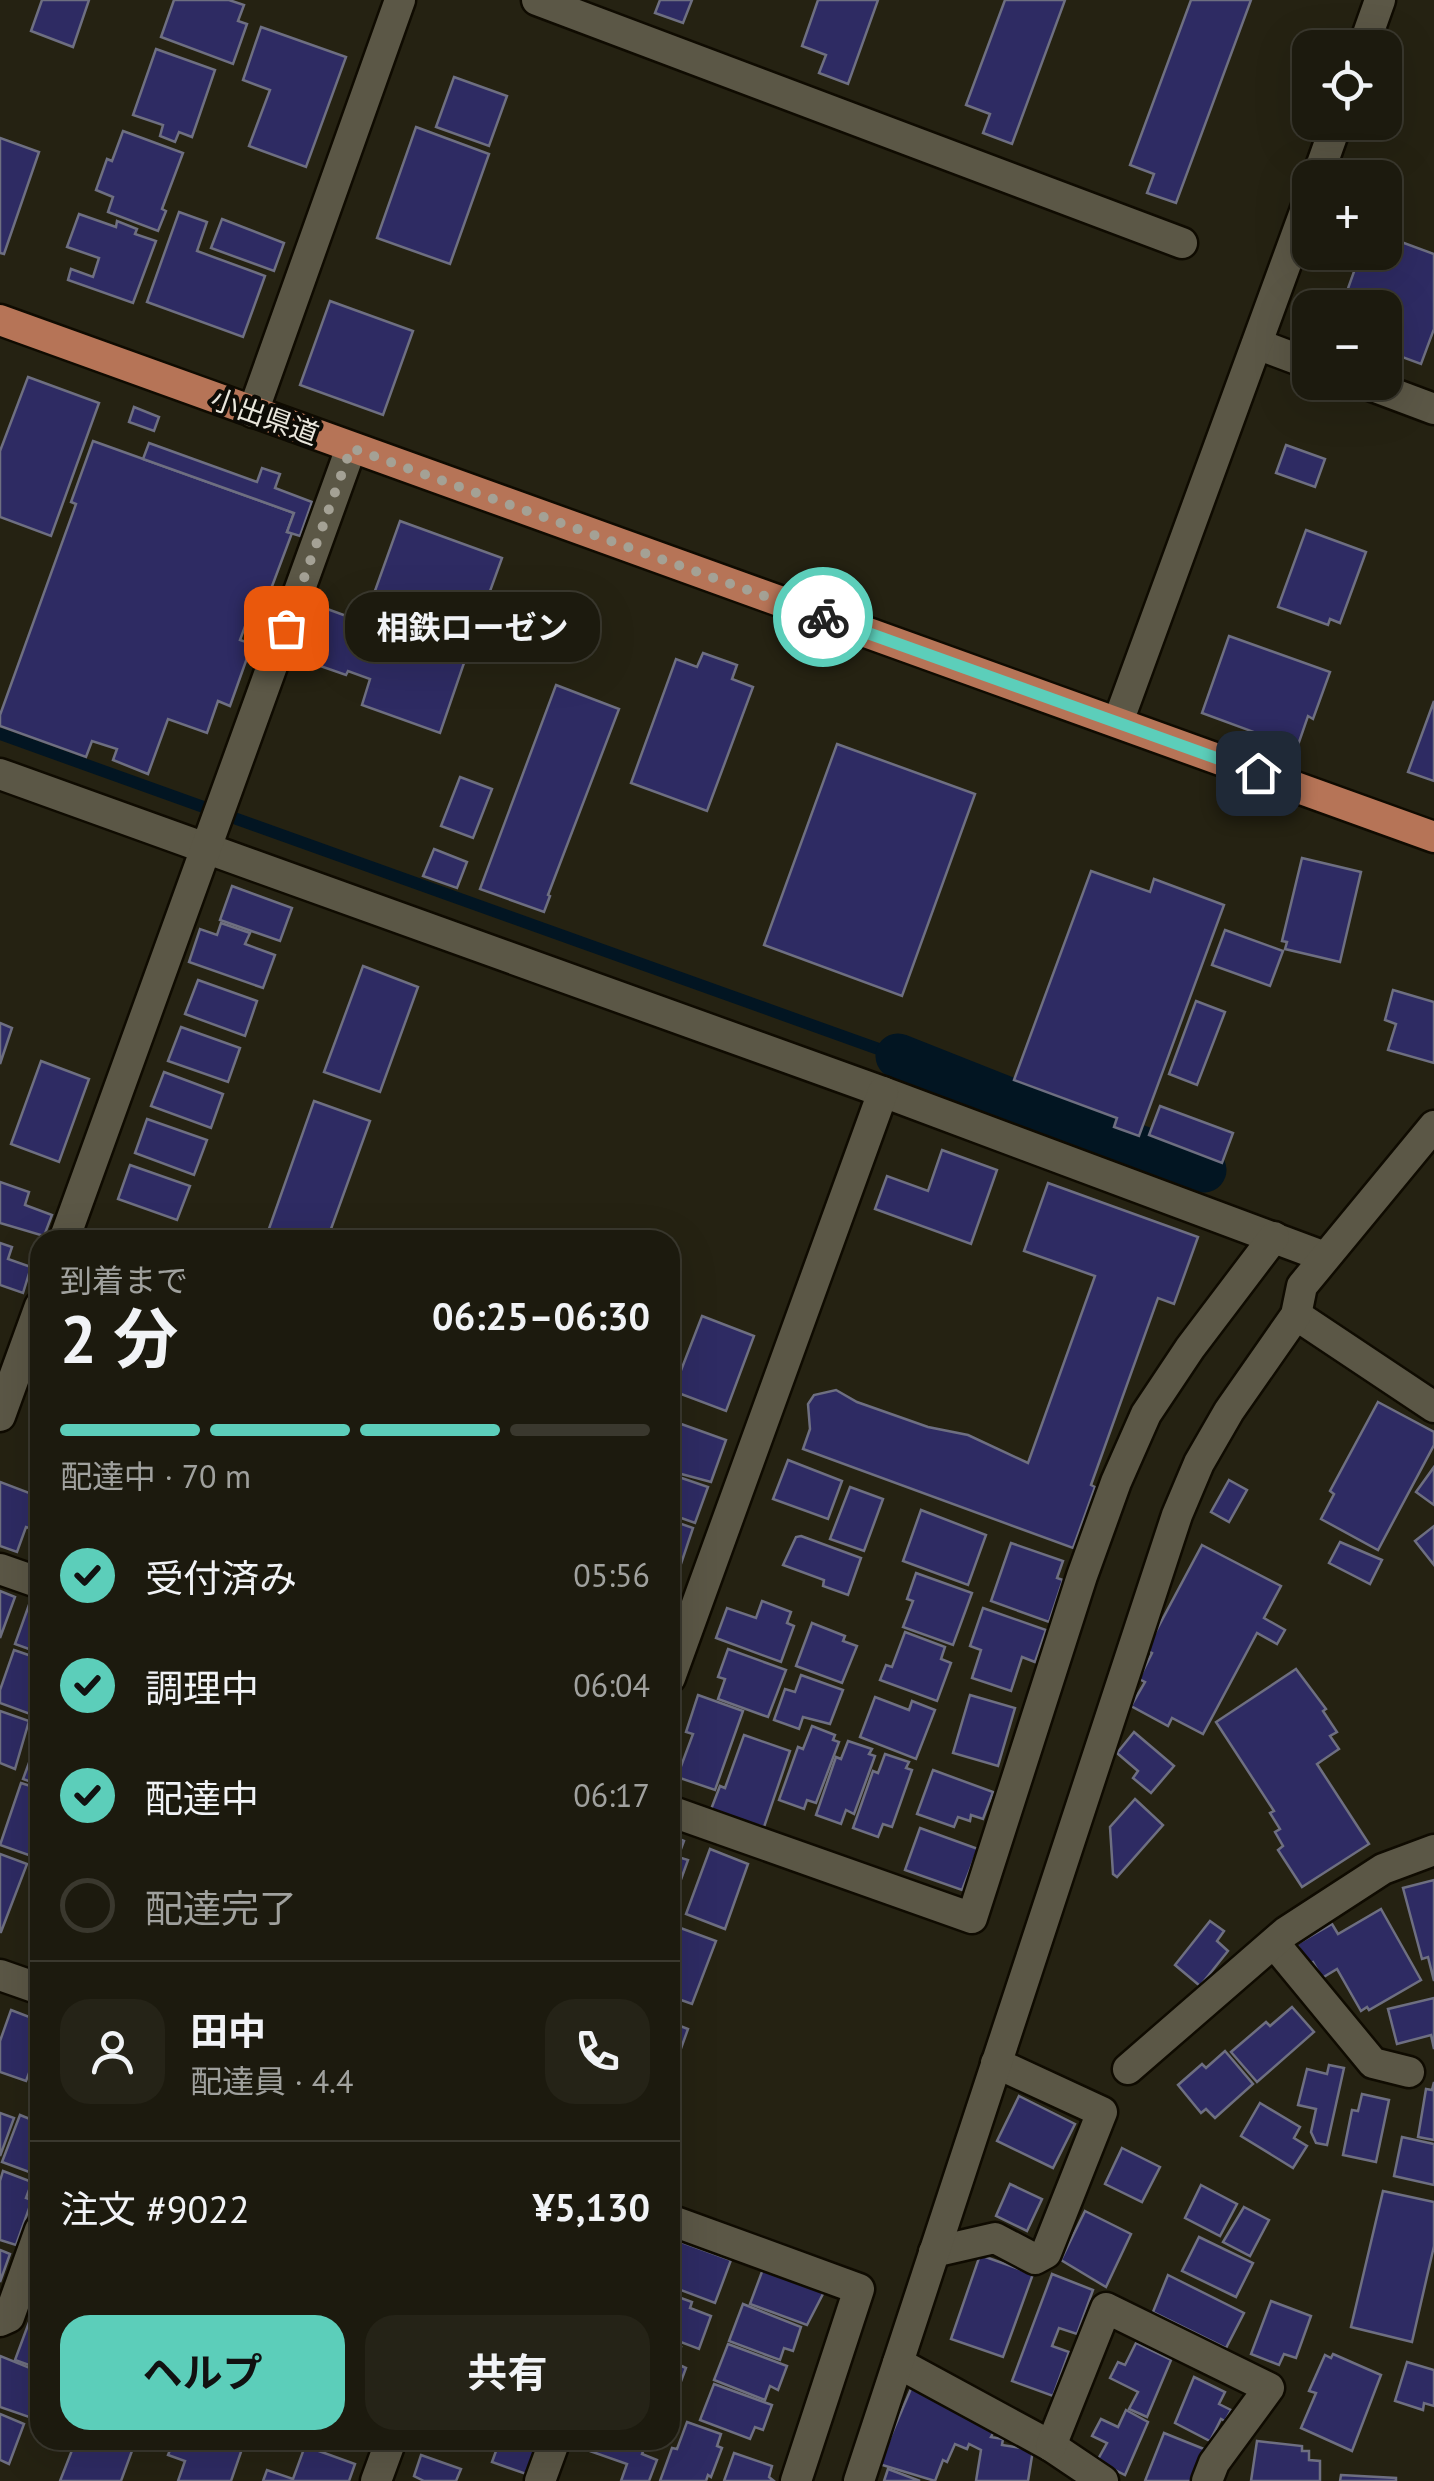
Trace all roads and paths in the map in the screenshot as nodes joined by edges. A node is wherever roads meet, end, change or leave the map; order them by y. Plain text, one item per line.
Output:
1 (400, 0) edge
2 (537, 0) edge
3 (1380, 0) edge
4 (1369, 30) edge
5 (1182, 242) dead end
6 (1292, 248) edge
7 (0, 320) edge
8 (1257, 344) junction
9 (1292, 357) edge
10 (1402, 397) edge
11 (1434, 409) edge
12 (253, 412) junction
13 (351, 448) junction
14 (1118, 722) junction
15 (0, 774) edge
16 (1434, 837) edge
17 (208, 844) junction
18 (884, 1092) junction
19 (1434, 1126) edge
20 (68, 1230) edge
21 (1274, 1237) junction
22 (1325, 1257) junction
23 (1296, 1315) junction
24 (30, 1334) edge
25 (1434, 1408) edge
26 (0, 1416) edge
27 (0, 1569) edge
28 (30, 1580) edge
29 (680, 1651) edge
30 (680, 1815) edge
31 (1434, 1850) edge
32 (1274, 1943) junction
33 (1, 1978) edge
34 (30, 1987) edge
35 (996, 2062) junction
36 (1128, 2070) dead end
37 (1409, 2072) dead end
38 (680, 2224) edge
39 (934, 2252) junction
40 (30, 2258) edge
41 (0, 2321) edge
42 (898, 2362) junction
43 (1051, 2446) junction
44 (387, 2450) edge
45 (551, 2450) edge
46 (376, 2481) edge
47 (540, 2481) edge
48 (796, 2481) edge
49 (859, 2481) edge
50 (1103, 2481) edge
51 (1207, 2481) edge

1 - 12 street
2 - 5 street
3 - 4 street
6 - 8 street
7 - 12 main road, 小出県道
8 - 9 street
8 - 14 street
10 - 11 street
12 - 13 main road, 小出県道
13 - 14 main road, 小出県道
13 - 17 street
14 - 16 main road, 小出県道
15 - 17 street
17 - 18 street
17 - 20 street
18 - 21 street
18 - 29 street
19 - 22 street
21 - 22 street
21 - 30 street
22 - 23 street
23 - 25 street
23 - 35 street
24 - 26 street
27 - 28 street
31 - 32 street
32 - 36 street
32 - 37 street
33 - 34 street
35 - 39 street
35 - 39 street
38 - 48 street
39 - 42 street
40 - 41 street
42 - 43 street
42 - 49 street
43 - 50 street
43 - 51 street
44 - 46 street
45 - 47 street

